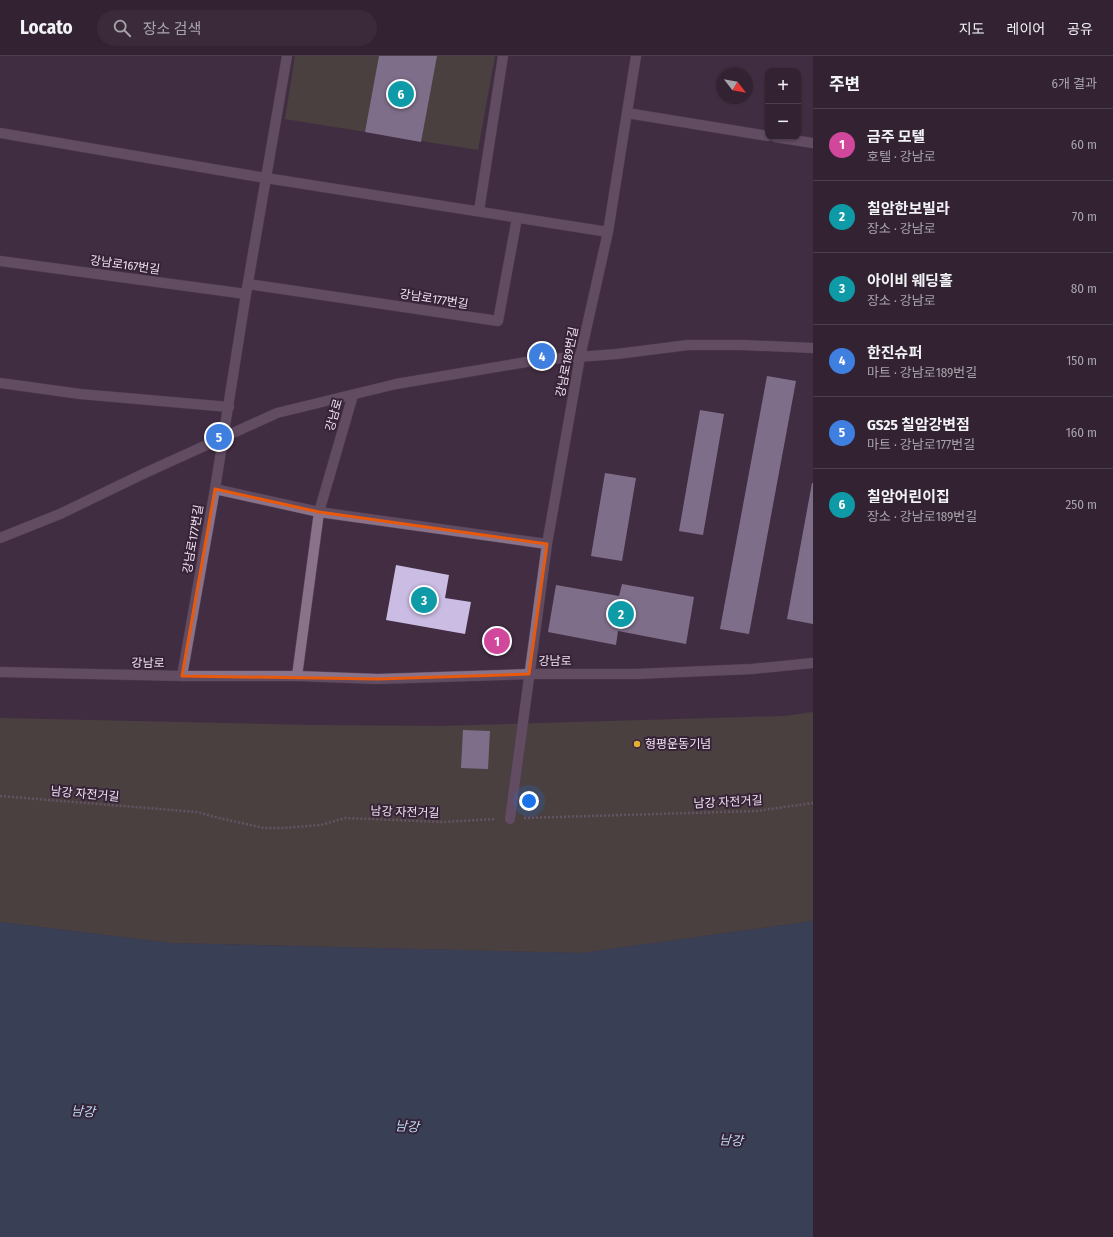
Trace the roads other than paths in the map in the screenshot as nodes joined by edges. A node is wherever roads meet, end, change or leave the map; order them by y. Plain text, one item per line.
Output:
1 (287, 56) edge
2 (503, 56) edge
3 (636, 56) edge
4 (627, 113) junction
5 (0, 132) edge
6 (765, 136) edge
7 (794, 140) edge
8 (813, 143) edge
9 (266, 178) junction
10 (479, 212) junction
11 (517, 218) junction
12 (608, 232) junction
13 (0, 261) edge
14 (247, 289) junction
15 (813, 348) edge
16 (580, 357) junction
17 (0, 383) edge
18 (353, 395) junction
19 (229, 407) junction
20 (222, 439) junction
21 (215, 489) junction
22 (320, 512) junction
23 (0, 538) edge
24 (547, 544) junction
25 (813, 663) edge
26 (0, 672) edge
27 (529, 674) junction
28 (182, 676) junction
29 (297, 676) junction
30 (510, 819) road end

1 - 9 street, 강남로177번길
2 - 10 street
3 - 4 street, 강남로189번길
4 - 6 street
4 - 12 street, 강남로189번길
5 - 9 street
7 - 8 street
9 - 10 street
9 - 14 street, 강남로177번길
10 - 11 street
11 - 12 street
11 - 14 street, 강남로177번길
12 - 16 street, 강남로189번길
13 - 14 street, 강남로167번길
14 - 19 street, 강남로177번길
15 - 16 street
16 - 18 street
16 - 24 street, 강남로189번길
17 - 19 street
18 - 20 street
18 - 22 street, 강남로
19 - 20 street, 강남로177번길
20 - 21 street, 강남로177번길
20 - 23 street
21 - 22 street
21 - 28 street, 강남로177번길
22 - 24 street
22 - 29 street, 강남로
24 - 27 street, 강남로189번길
25 - 27 street, 강남로
26 - 28 street, 강남로
27 - 29 street, 강남로
27 - 30 street, 강남로189번길
28 - 29 street, 강남로

